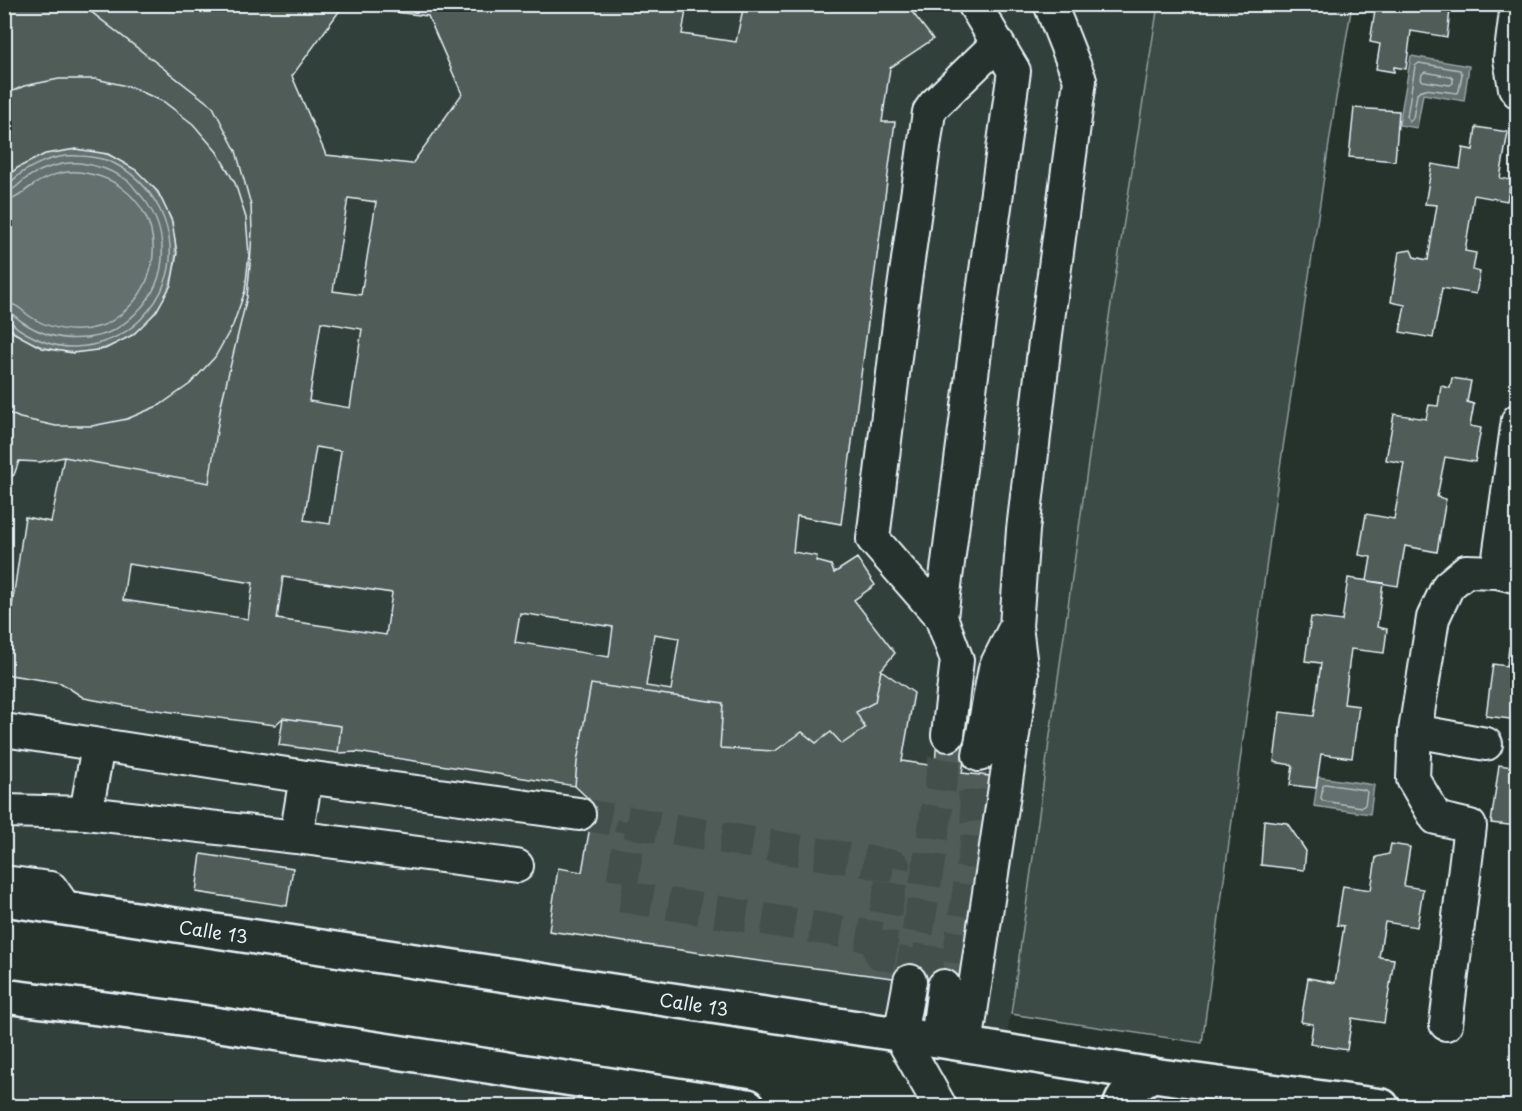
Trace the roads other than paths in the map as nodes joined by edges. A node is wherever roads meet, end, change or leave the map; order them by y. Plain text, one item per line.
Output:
1 (974, 4) edge
2 (1517, 4) edge
3 (1052, 6) edge
4 (997, 44) junction
5 (1518, 92) edge
6 (1518, 420) edge
7 (1508, 574) edge
8 (940, 617) junction
9 (1016, 626) junction
10 (4, 730) edge
11 (1415, 731) junction
12 (948, 735) tunnel mouth
13 (1486, 744) dead end
14 (98, 746) junction
15 (979, 755) tunnel mouth
16 (306, 777) junction
17 (4, 811) edge
18 (86, 813) junction
19 (579, 814) tunnel mouth
20 (296, 837) junction
21 (517, 866) dead end
22 (4, 882) edge
23 (4, 899) edge
24 (65, 908) junction
25 (910, 981) tunnel mouth
26 (944, 986) tunnel mouth
27 (4, 996) edge
28 (1446, 1024) dead end
29 (900, 1035) junction
30 (951, 1042) junction
31 (1153, 1075) junction
32 (748, 1107) edge
33 (940, 1107) edge
34 (1120, 1107) edge
35 (1382, 1107) edge

1 - 4 lane
2 - 5 lane
3 - 9 lane
4 - 8 lane
4 - 8 lane
6 - 7 lane
7 - 11 lane
8 - 12 lane
9 - 15 lane
9 - 30 lane
10 - 14 lane
11 - 13 lane
11 - 28 lane
14 - 16 lane
14 - 18 lane
16 - 19 lane
16 - 20 lane
17 - 18 lane
18 - 20 lane
20 - 21 lane
22 - 24 lane
23 - 24 main road, Calle 13
24 - 29 main road, Calle 13
25 - 29 lane
26 - 30 lane
27 - 32 main road
29 - 30 main road, Calle 13
29 - 33 lane
30 - 31 main road, Calle 13
31 - 34 main road
31 - 35 main road, Calle 13

